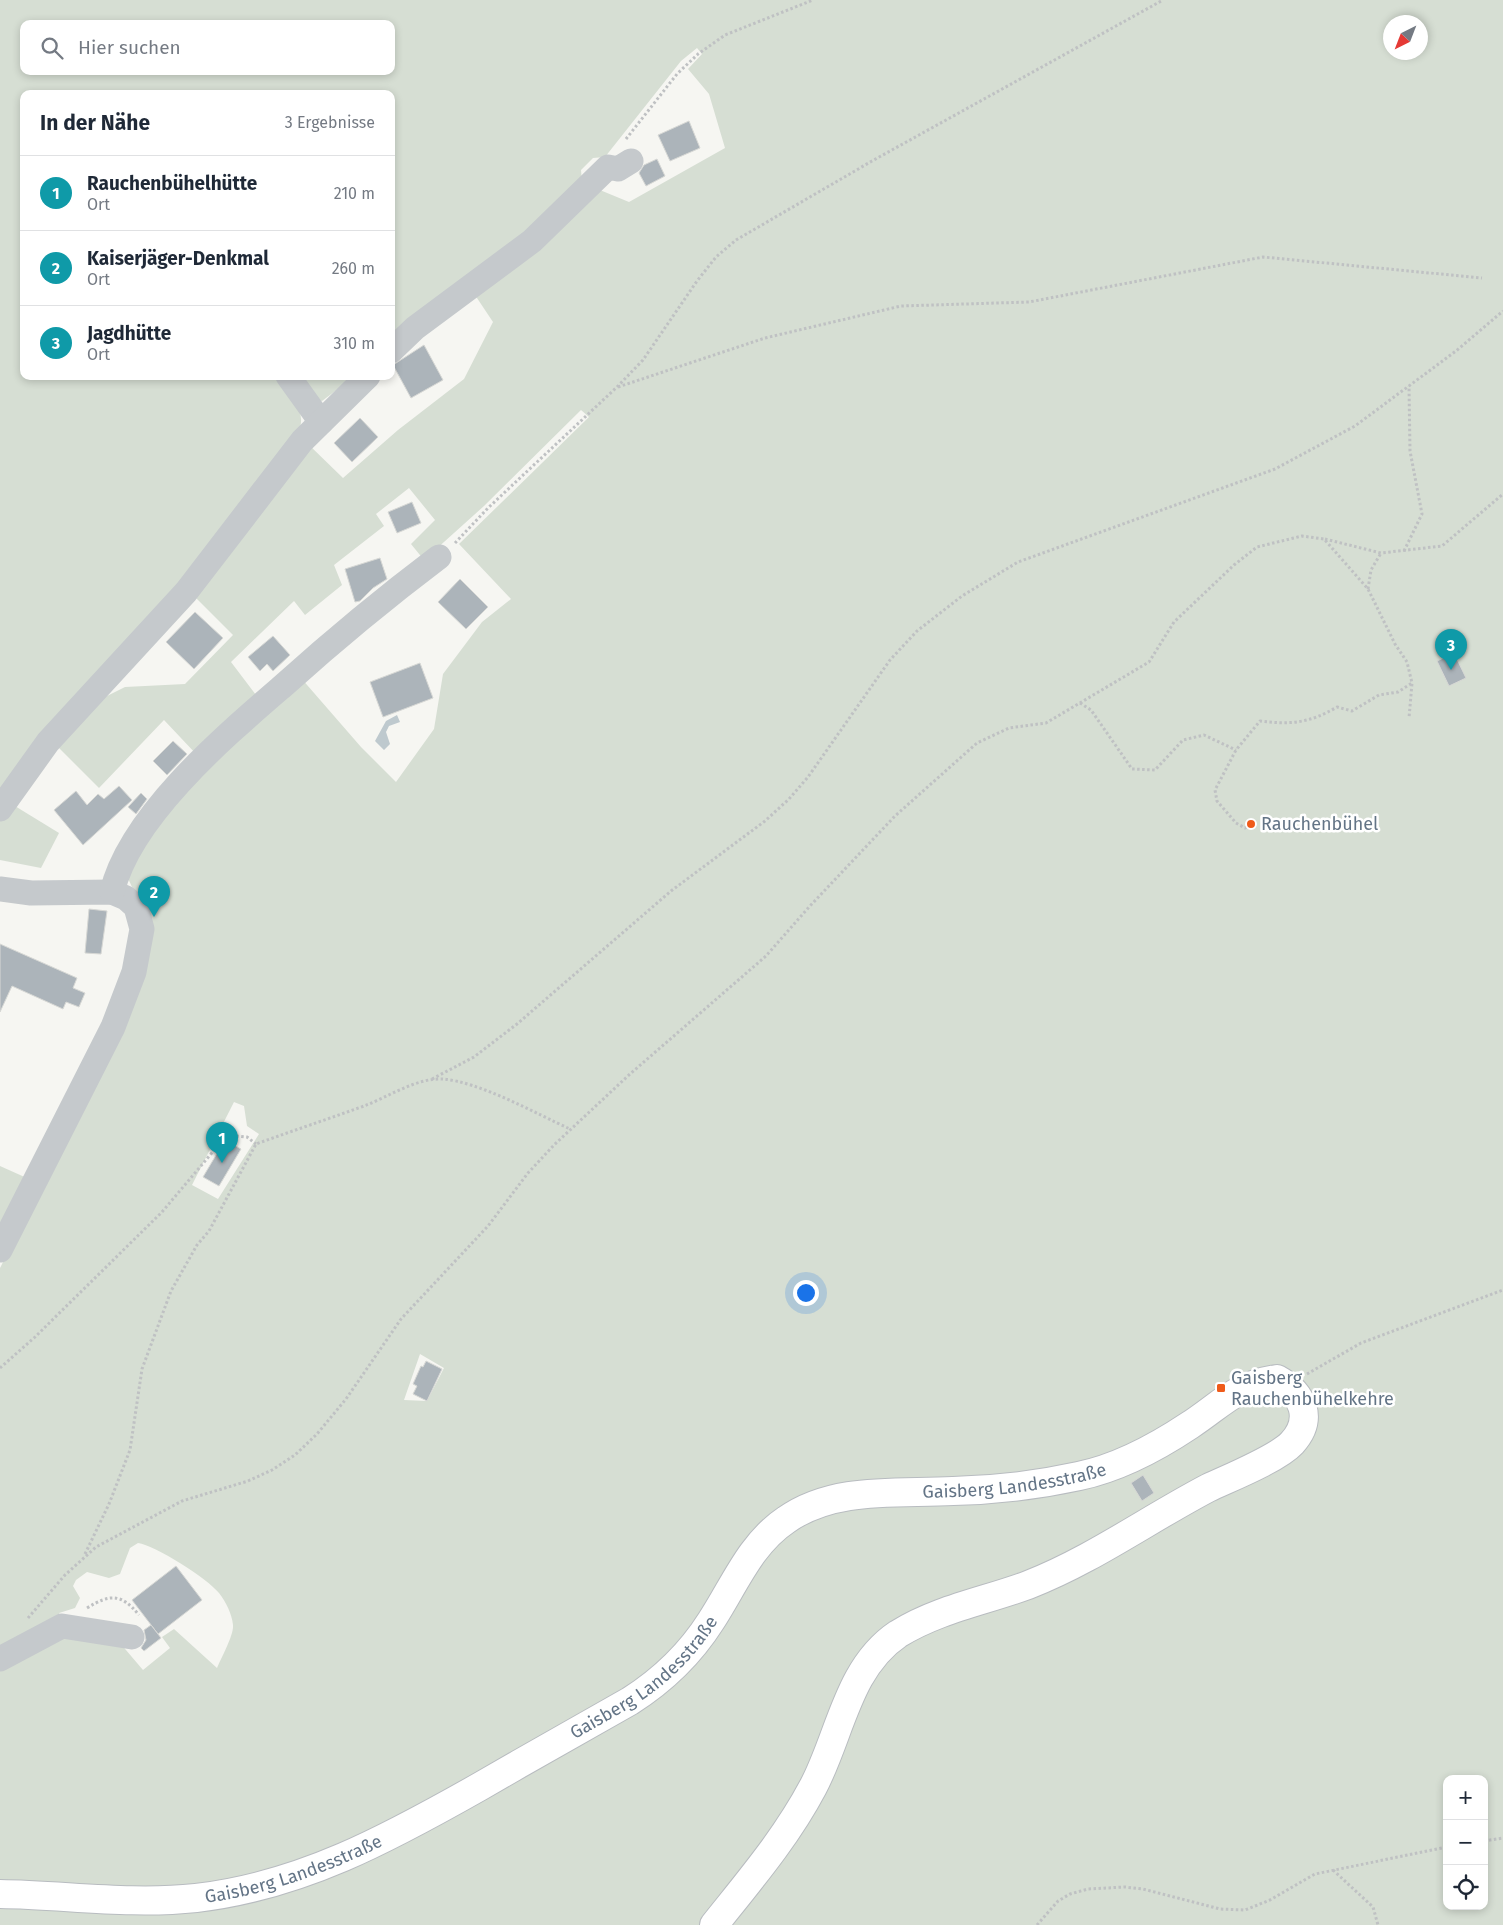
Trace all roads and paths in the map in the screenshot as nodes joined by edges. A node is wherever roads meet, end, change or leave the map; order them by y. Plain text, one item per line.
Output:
1 (813, 0) edge
2 (1163, 0) edge
3 (1158, 2) edge
4 (620, 164) joint
5 (1482, 278) dead end
6 (1503, 311) edge
7 (395, 347) edge
8 (291, 380) edge
9 (364, 380) edge
10 (1409, 386) junction
11 (617, 387) junction
12 (321, 422) junction
13 (1503, 494) edge
14 (1324, 539) junction
15 (1403, 552) junction
16 (1381, 553) junction
17 (439, 557) joint
18 (1368, 589) junction
19 (1412, 683) junction
20 (1080, 703) junction
21 (1409, 718) dead end
22 (1236, 750) junction
23 (0, 809) edge
24 (1251, 824) dead end
25 (0, 889) edge
26 (112, 892) junction
27 (432, 1079) junction
28 (570, 1129) junction
29 (256, 1144) junction
30 (0, 1250) edge
31 (1503, 1290) edge
32 (0, 1368) edge
33 (1288, 1385) junction
34 (84, 1556) junction
35 (24, 1622) dead end
36 (132, 1637) dead end
37 (0, 1659) edge
38 (1503, 1838) edge
39 (1488, 1840) edge
40 (1443, 1848) edge
41 (1332, 1870) junction
42 (0, 1894) edge
43 (714, 1925) edge
44 (1037, 1925) edge
45 (1378, 1925) edge

1 - 4 path
2 - 3 path
3 - 11 path
4 - 7 street
5 - 11 path
6 - 10 path
8 - 12 street
9 - 12 street
10 - 15 path
10 - 27 path
11 - 17 path
12 - 23 street
13 - 15 path
14 - 16 path
14 - 18 path
14 - 20 path
15 - 16 path
16 - 18 path
17 - 26 street
18 - 19 path
19 - 21 path
19 - 22 path
20 - 22 path
20 - 28 path
22 - 24 path
25 - 26 street
26 - 30 street
27 - 28 path
27 - 29 path
28 - 34 path
29 - 32 path
29 - 34 path
31 - 33 path
33 - 42 main road, Gaisberg Landesstraße
33 - 43 main road
34 - 35 path
36 - 37 street
38 - 39 path
40 - 41 path
41 - 44 path
41 - 45 path

